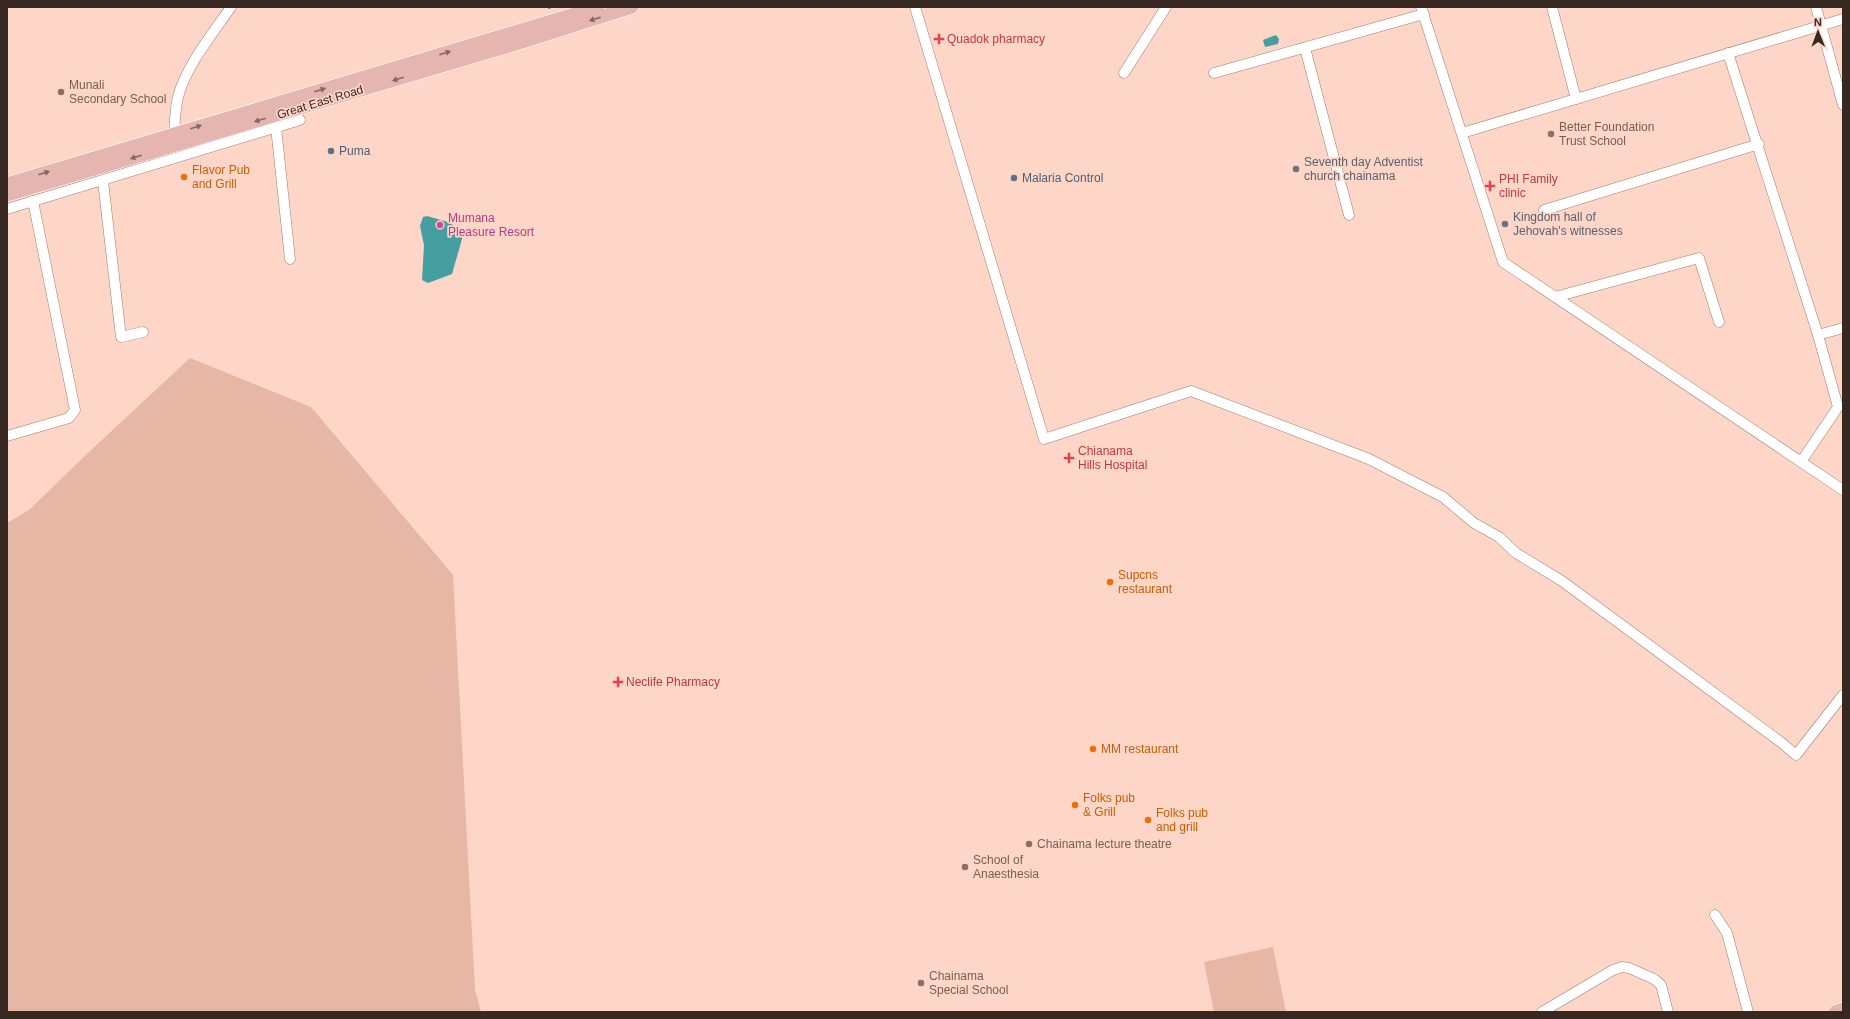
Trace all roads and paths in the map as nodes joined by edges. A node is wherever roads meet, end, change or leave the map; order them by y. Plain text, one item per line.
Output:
1 (231, 7) edge
2 (598, 7) edge
3 (632, 7) edge
4 (915, 7) edge
5 (1166, 7) edge
6 (1552, 7) edge
7 (1816, 7) edge
8 (1423, 11) edge
9 (1843, 18) edge
10 (1820, 26) junction
11 (1305, 48) junction
12 (1728, 53) junction
13 (1124, 73) dead end
14 (1214, 73) dead end
15 (1576, 99) junction
16 (1843, 105) edge
17 (292, 110) junction
18 (276, 127) junction
19 (1462, 133) junction
20 (174, 134) junction
21 (1759, 144) junction
22 (103, 181) junction
23 (7, 184) edge
24 (7, 195) edge
25 (33, 202) junction
26 (7, 209) edge
27 (1544, 210) dead end
28 (1349, 215) dead end
29 (290, 259) dead end
30 (1555, 297) junction
31 (1719, 322) dead end
32 (1843, 328) edge
33 (143, 332) dead end
34 (1818, 335) junction
35 (7, 436) edge
36 (1801, 462) junction
37 (1843, 490) edge
38 (1843, 695) edge
39 (1715, 915) dead end
40 (1843, 1009) edge
41 (1542, 1012) edge
42 (1668, 1012) edge
43 (1748, 1012) edge
44 (1835, 1012) edge

1 - 20 street
20 -> 2 main road, Great East Road
3 -> 17 main road, Great East Road
4 - 38 street
5 - 13 street
6 - 15 street
7 - 10 street
8 - 11 street
8 - 19 street
9 - 10 street
10 - 12 street
10 - 16 street
11 - 14 street
11 - 28 street
12 - 15 street
12 - 21 street
15 - 19 street
17 - 18 street
17 -> 24 main road, Great East Road
18 - 22 street
18 - 29 street
19 - 30 street
23 -> 20 main road, Great East Road
21 - 27 street
21 - 34 street
22 - 25 street
22 - 33 street
25 - 26 street
25 - 35 street
30 - 31 street
30 - 36 street
32 - 34 street
34 - 36 street
36 - 37 street
39 - 43 street
40 - 44 main road
41 - 42 street

